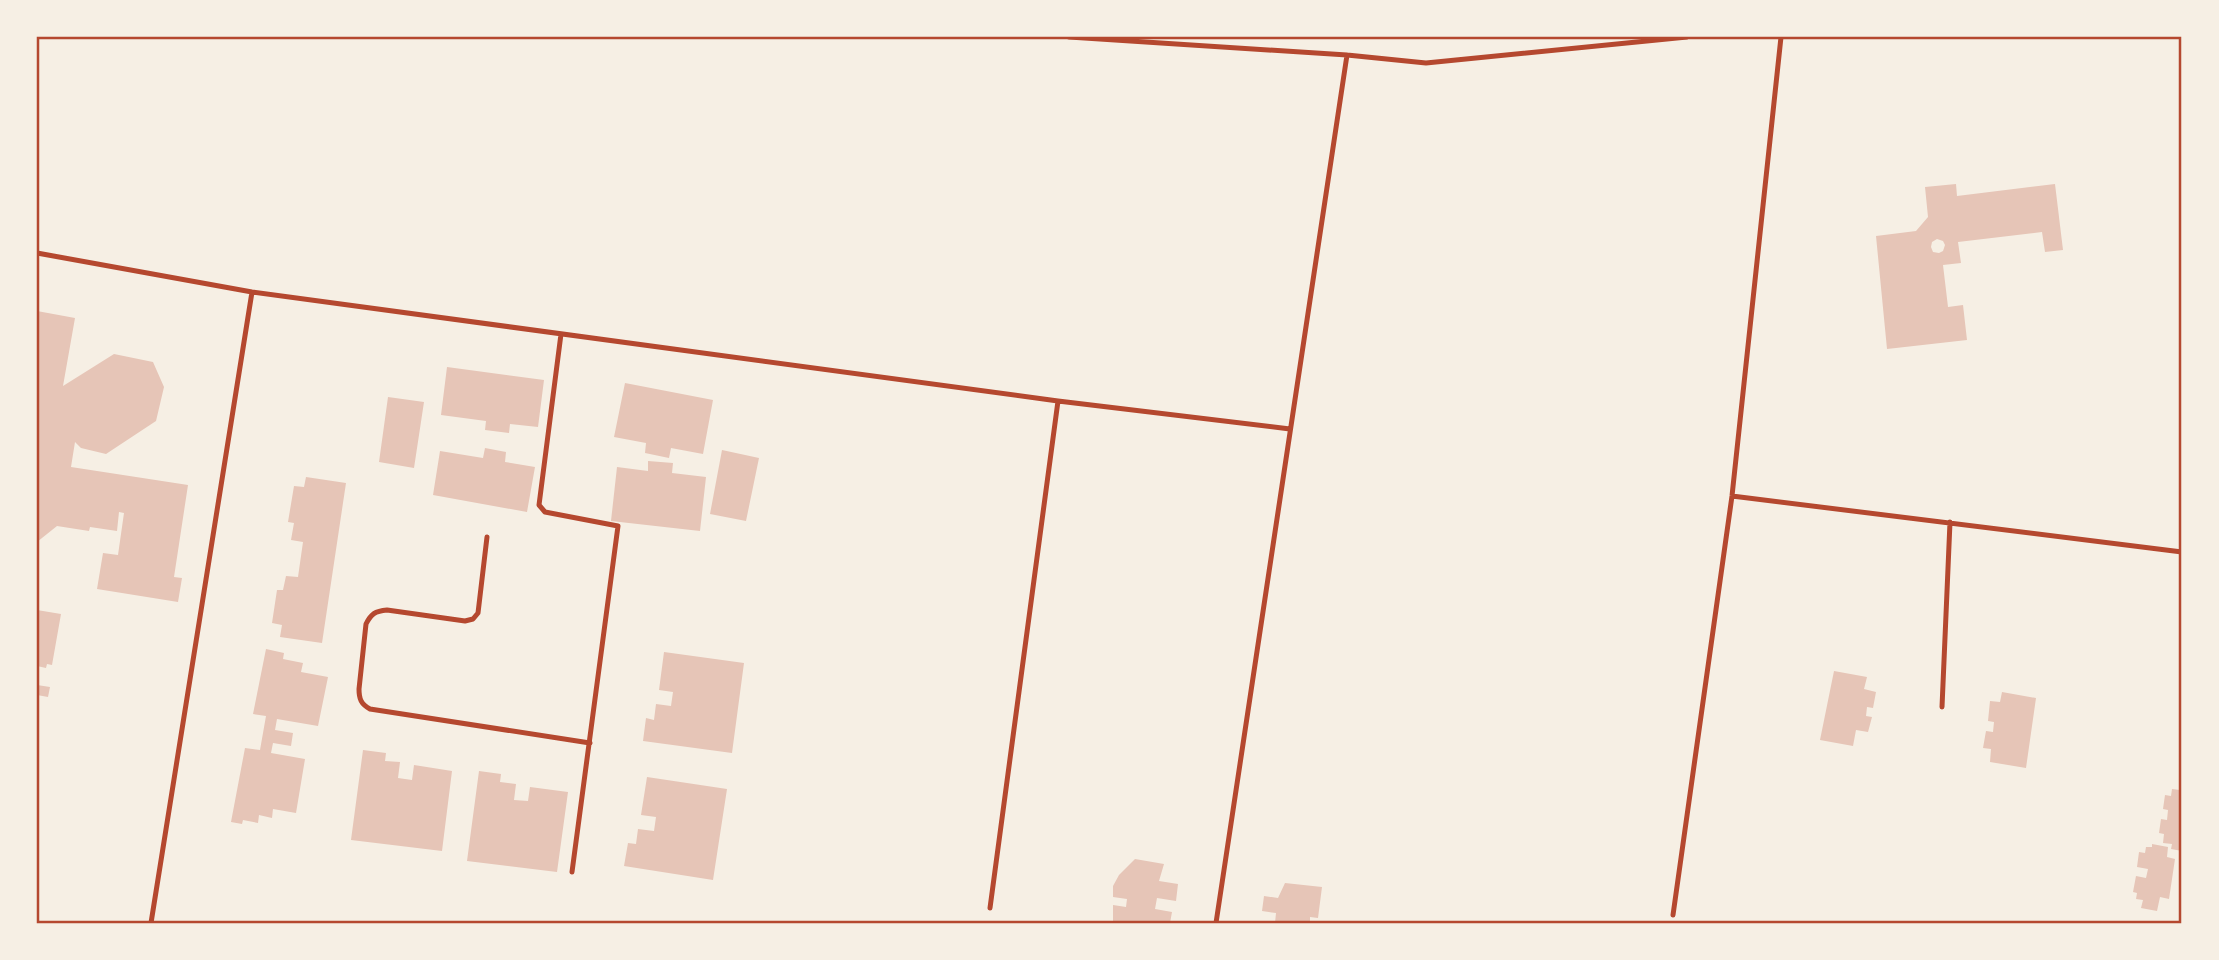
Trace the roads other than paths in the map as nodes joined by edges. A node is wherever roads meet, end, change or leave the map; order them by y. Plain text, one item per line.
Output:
1 (1069, 37) edge
2 (1687, 37) edge
3 (1781, 37) edge
4 (1347, 55) junction
5 (37, 253) edge
6 (252, 292) junction
7 (561, 334) junction
8 (1058, 401) junction
9 (1290, 429) junction
10 (1732, 496) junction
11 (1950, 522) junction
12 (487, 537) dead end
13 (2182, 552) edge
14 (1942, 707) dead end
15 (590, 743) junction
16 (572, 872) dead end
17 (990, 908) dead end
18 (1673, 915) dead end
19 (151, 923) edge
20 (1216, 923) edge

1 - 4 lane
2 - 4 lane
3 - 10 lane
4 - 9 lane
5 - 6 lane
6 - 7 lane
6 - 19 lane
7 - 8 lane
7 - 15 lane
8 - 9 lane
8 - 17 lane
9 - 20 lane
10 - 11 lane
10 - 18 lane
11 - 13 lane
11 - 14 lane
12 - 15 lane
15 - 16 lane

